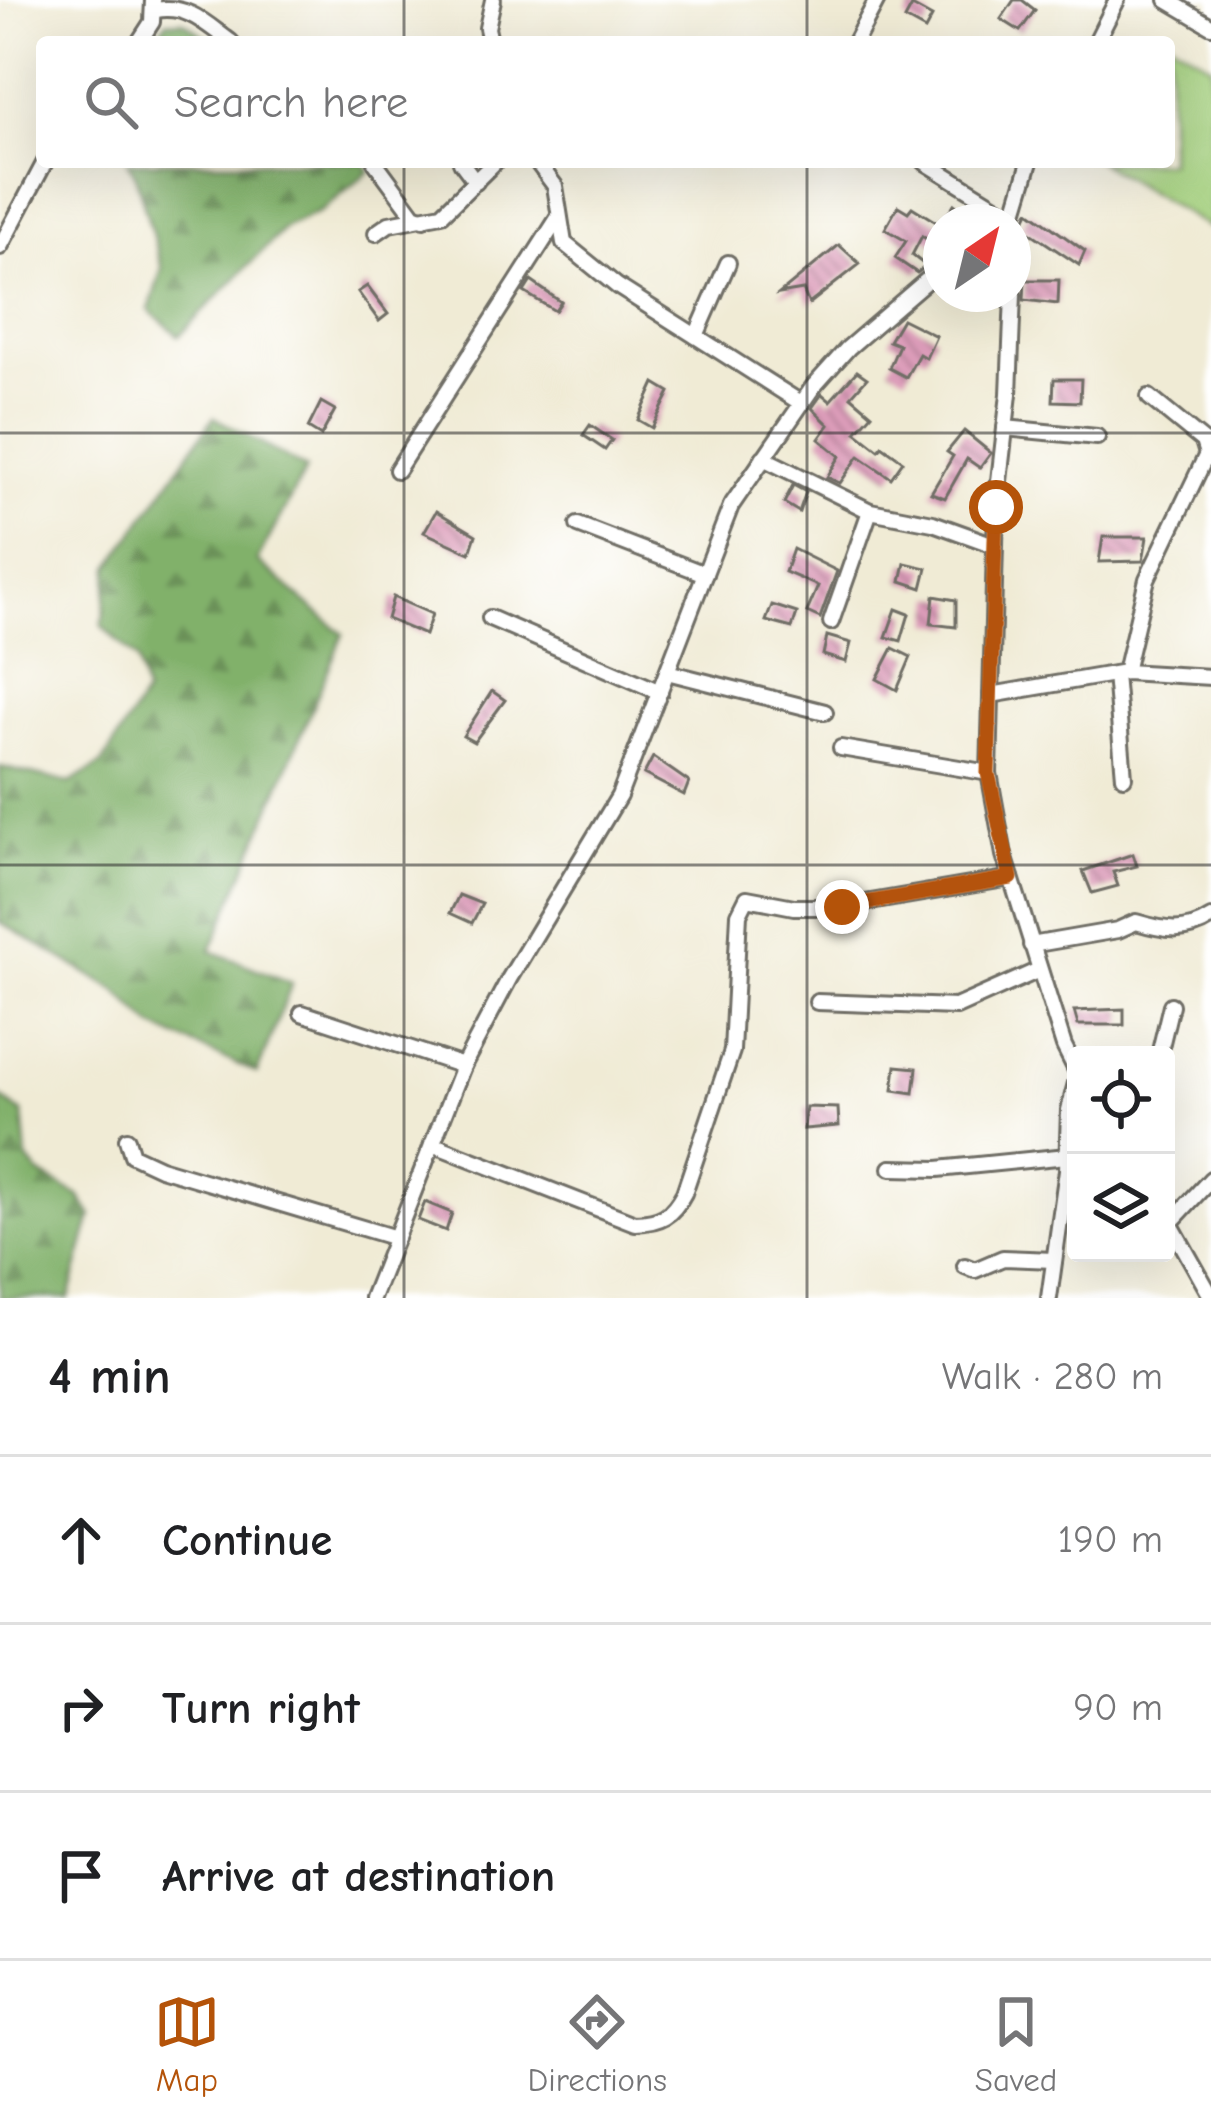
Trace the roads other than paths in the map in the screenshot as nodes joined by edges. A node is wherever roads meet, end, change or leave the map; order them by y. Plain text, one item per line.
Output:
1 (494, 0) edge
2 (877, 0) edge
3 (1117, 0) edge
4 (1167, 0) edge
5 (154, 5) edge
6 (1211, 26) edge
7 (141, 36) edge
8 (223, 36) edge
9 (489, 36) edge
10 (858, 36) edge
11 (1099, 36) edge
12 (42, 168) edge
13 (380, 168) edge
14 (465, 168) edge
15 (489, 168) edge
16 (541, 168) edge
17 (934, 168) edge
18 (1028, 168) edge
19 (476, 182) junction
20 (985, 204) edge
21 (1014, 204) edge
22 (558, 218) junction
23 (424, 219) junction
24 (376, 233) dead end
25 (0, 247) edge
26 (728, 263) dead end
27 (923, 283) edge
28 (1011, 312) edge
29 (696, 336) junction
30 (1149, 397) dead end
31 (801, 403) junction
32 (1005, 428) junction
33 (1097, 437) dead end
34 (763, 458) junction
35 (397, 470) dead end
36 (870, 511) junction
37 (578, 525) dead end
38 (994, 545) junction
39 (705, 574) junction
40 (490, 618) dead end
41 (831, 622) dead end
42 (667, 672) junction
43 (1120, 673) junction
44 (1211, 677) edge
45 (660, 692) junction
46 (991, 694) junction
47 (825, 712) dead end
48 (841, 748) dead end
49 (988, 773) junction
50 (1124, 777) dead end
51 (1011, 878) junction
52 (1211, 918) edge
53 (1031, 945) junction
54 (1039, 970) junction
55 (818, 1002) dead end
56 (1171, 1005) dead end
57 (302, 1013) dead end
58 (1067, 1046) edge
59 (1161, 1046) edge
60 (463, 1066) junction
61 (127, 1139) dead end
62 (432, 1144) junction
63 (1067, 1156) joint
64 (891, 1168) dead end
65 (1211, 1179) edge
66 (1175, 1213) edge
67 (1175, 1233) edge
68 (395, 1238) junction
69 (1054, 1260) junction
70 (965, 1266) dead end
71 (1211, 1297) edge
72 (372, 1298) edge
73 (1048, 1298) edge

1 - 9 street
2 - 10 street
3 - 11 street
4 - 6 street
5 - 7 street
5 - 8 street
12 - 25 street
13 - 23 street
14 - 19 street
15 - 19 street
16 - 22 street
17 - 20 street
18 - 21 street
19 - 23 street
22 - 29 street
22 - 35 street
23 - 24 street
26 - 29 street
27 - 31 street
28 - 32 street
29 - 31 street
30 - 43 street
31 - 34 street
32 - 33 street
32 - 38 street
34 - 36 street
34 - 39 street
36 - 38 street
36 - 41 street
37 - 39 street
38 - 46 street
39 - 42 street
40 - 45 street
42 - 45 street
42 - 47 street
43 - 44 street
43 - 46 street
43 - 50 street
45 - 60 street
46 - 49 street
48 - 49 street
49 - 51 street
51 - 53 street
51 - 62 street
52 - 53 street
53 - 54 street
54 - 55 street
54 - 58 street
56 - 59 street
57 - 60 street
60 - 62 street
61 - 68 street
62 - 68 street
63 - 64 street
63 - 69 street
65 - 66 street
67 - 71 street
68 - 72 street
69 - 70 street
69 - 73 street

